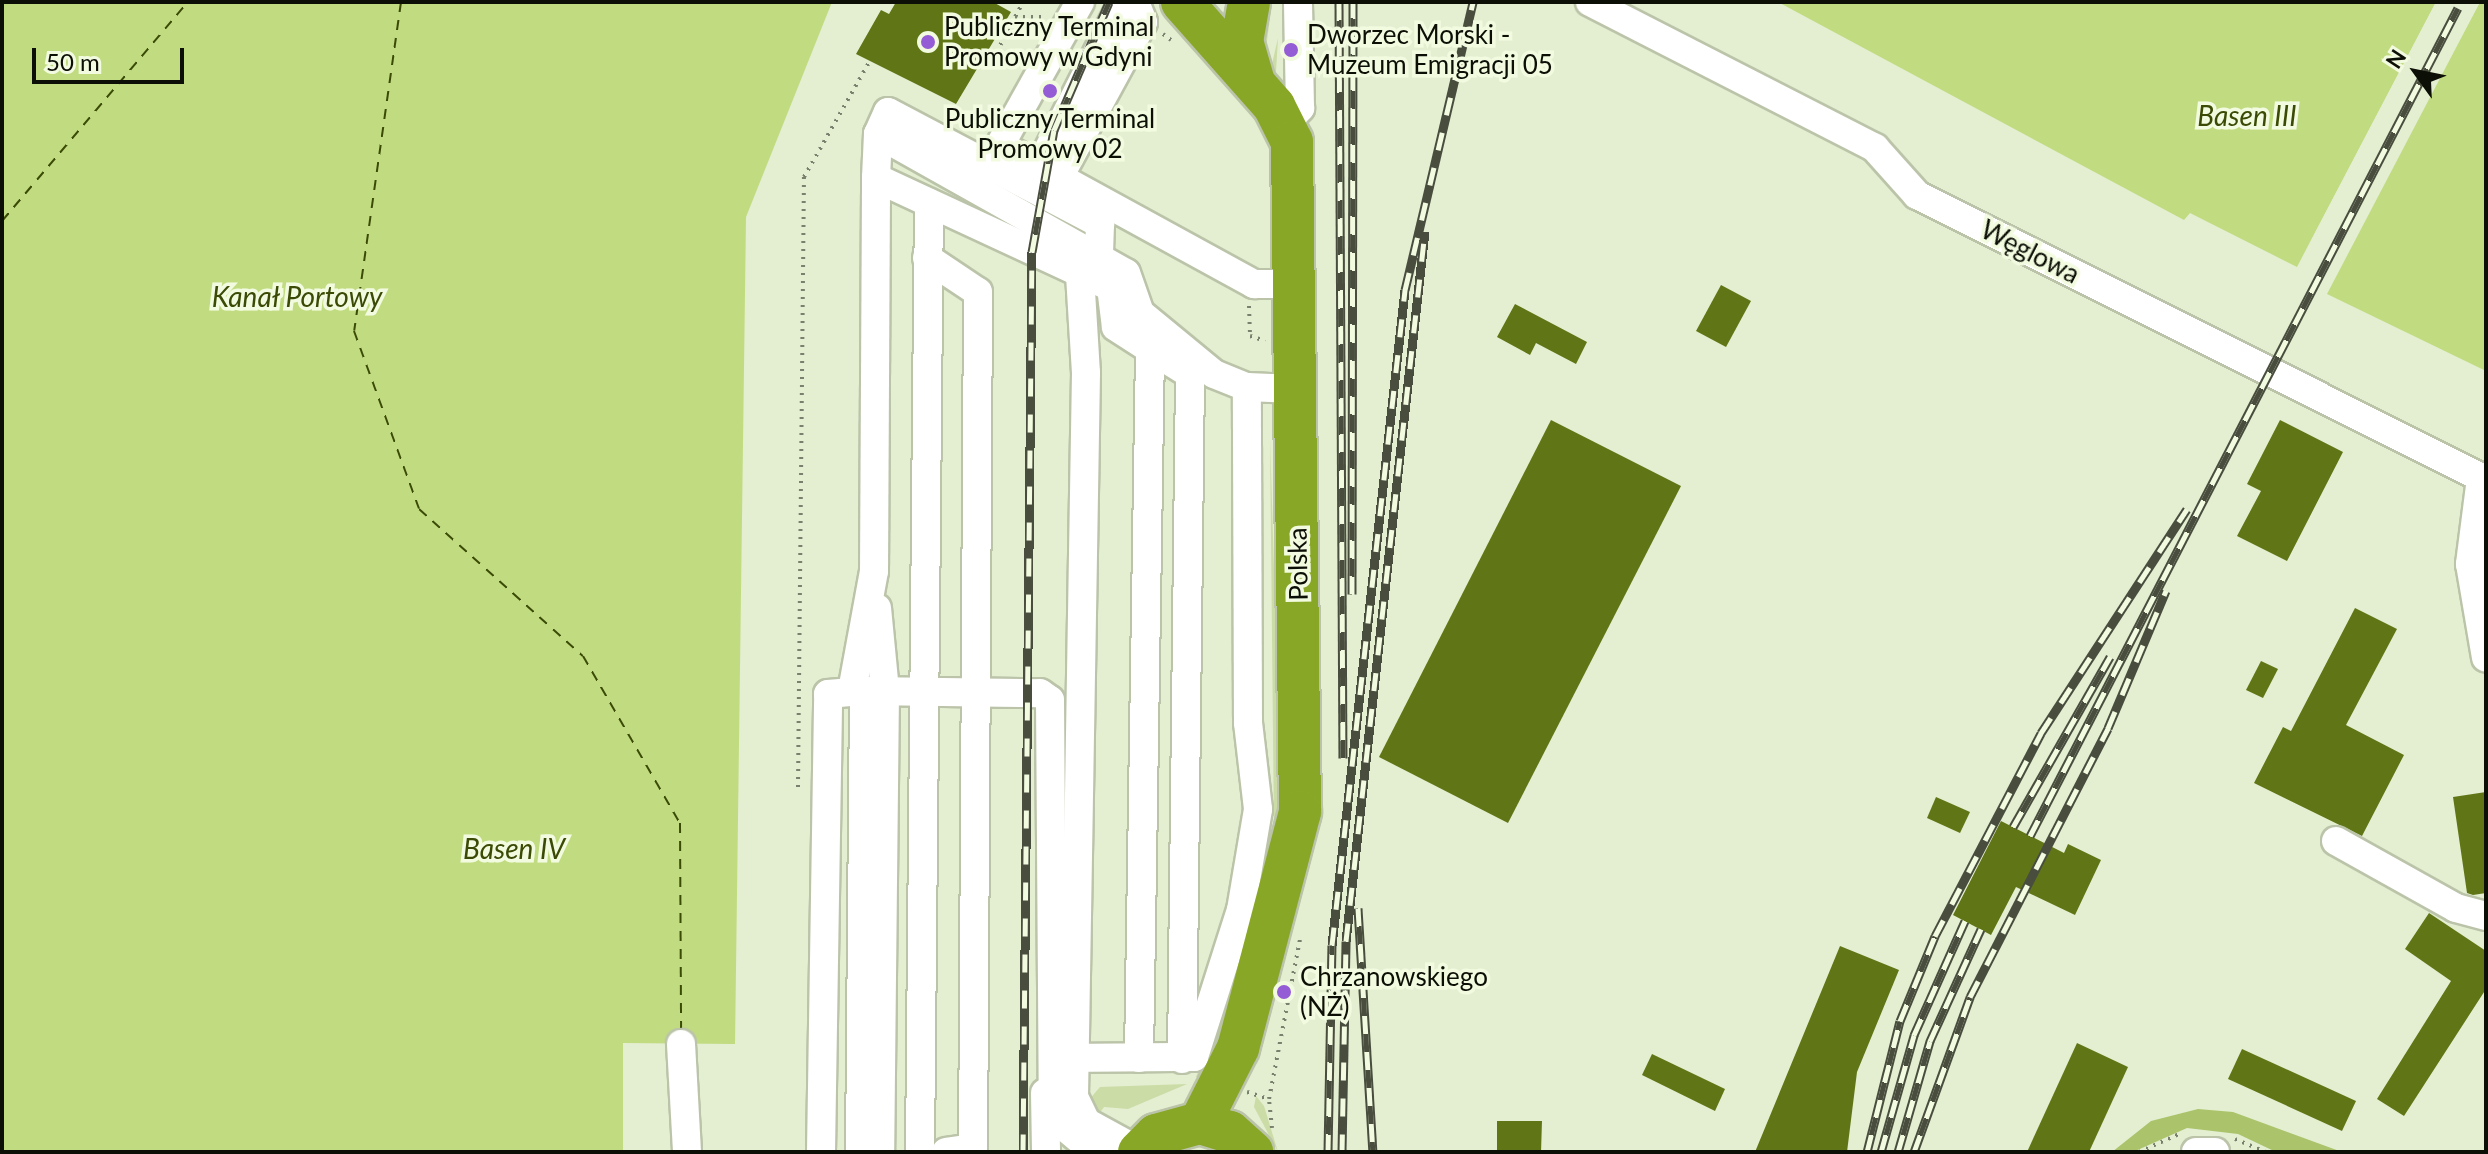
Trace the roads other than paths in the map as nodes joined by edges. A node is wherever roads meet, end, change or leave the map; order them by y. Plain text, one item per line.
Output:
1 (1123, 2) edge
2 (1135, 2) edge
3 (1182, 2) edge
4 (1249, 2) edge
5 (1290, 2) edge
6 (1298, 2) edge
7 (1590, 2) edge
8 (1067, 8) edge
9 (1271, 104) junction
10 (1050, 171) junction
11 (876, 178) junction
12 (929, 203) junction
13 (1099, 254) junction
14 (927, 258) junction
15 (1080, 275) junction
16 (1280, 284) junction
17 (1150, 349) junction
18 (1247, 387) junction
19 (1295, 389) junction
20 (2484, 479) edge
21 (2486, 658) edge
22 (867, 691) junction
23 (923, 692) junction
24 (975, 692) junction
25 (1040, 693) junction
26 (2336, 841) dead end
27 (2486, 916) edge
28 (1076, 1058) junction
29 (1139, 1058) junction
30 (1182, 1059) junction
31 (1227, 1136) edge
32 (680, 1152) edge
33 (687, 1152) edge
34 (821, 1152) edge
35 (860, 1152) edge
36 (880, 1152) edge
37 (920, 1152) edge
38 (946, 1152) edge
39 (1046, 1152) edge
40 (1095, 1152) edge
41 (1139, 1152) edge
42 (2196, 1152) edge
43 (2215, 1152) edge

1 - 10 street
2 - 10 street
3 - 9 highway
4 - 9 highway, Polska
5 - 9 street
6 - 9 street
7 - 20 street, Węglowa
8 - 10 street
9 - 16 highway, Polska
10 - 16 street
11 - 12 street
11 - 13 street
11 - 22 street
12 - 14 street
12 - 15 street
13 - 15 street
13 - 18 street
14 - 23 street
14 - 24 street
15 - 17 street
15 - 28 street
16 - 19 highway, Polska
17 - 29 street
17 - 30 street
18 - 19 street
18 - 30 street
19 - 31 highway, Polska
20 - 21 street
22 - 23 street
22 - 34 street
22 - 35 street
22 - 36 street
23 - 24 street
23 - 37 street
24 - 25 street
24 - 38 street
25 - 39 street
25 - 40 street
26 - 27 street
28 - 29 street
28 - 41 street
29 - 30 street
31 - 41 highway
32 - 33 street
42 - 43 street

